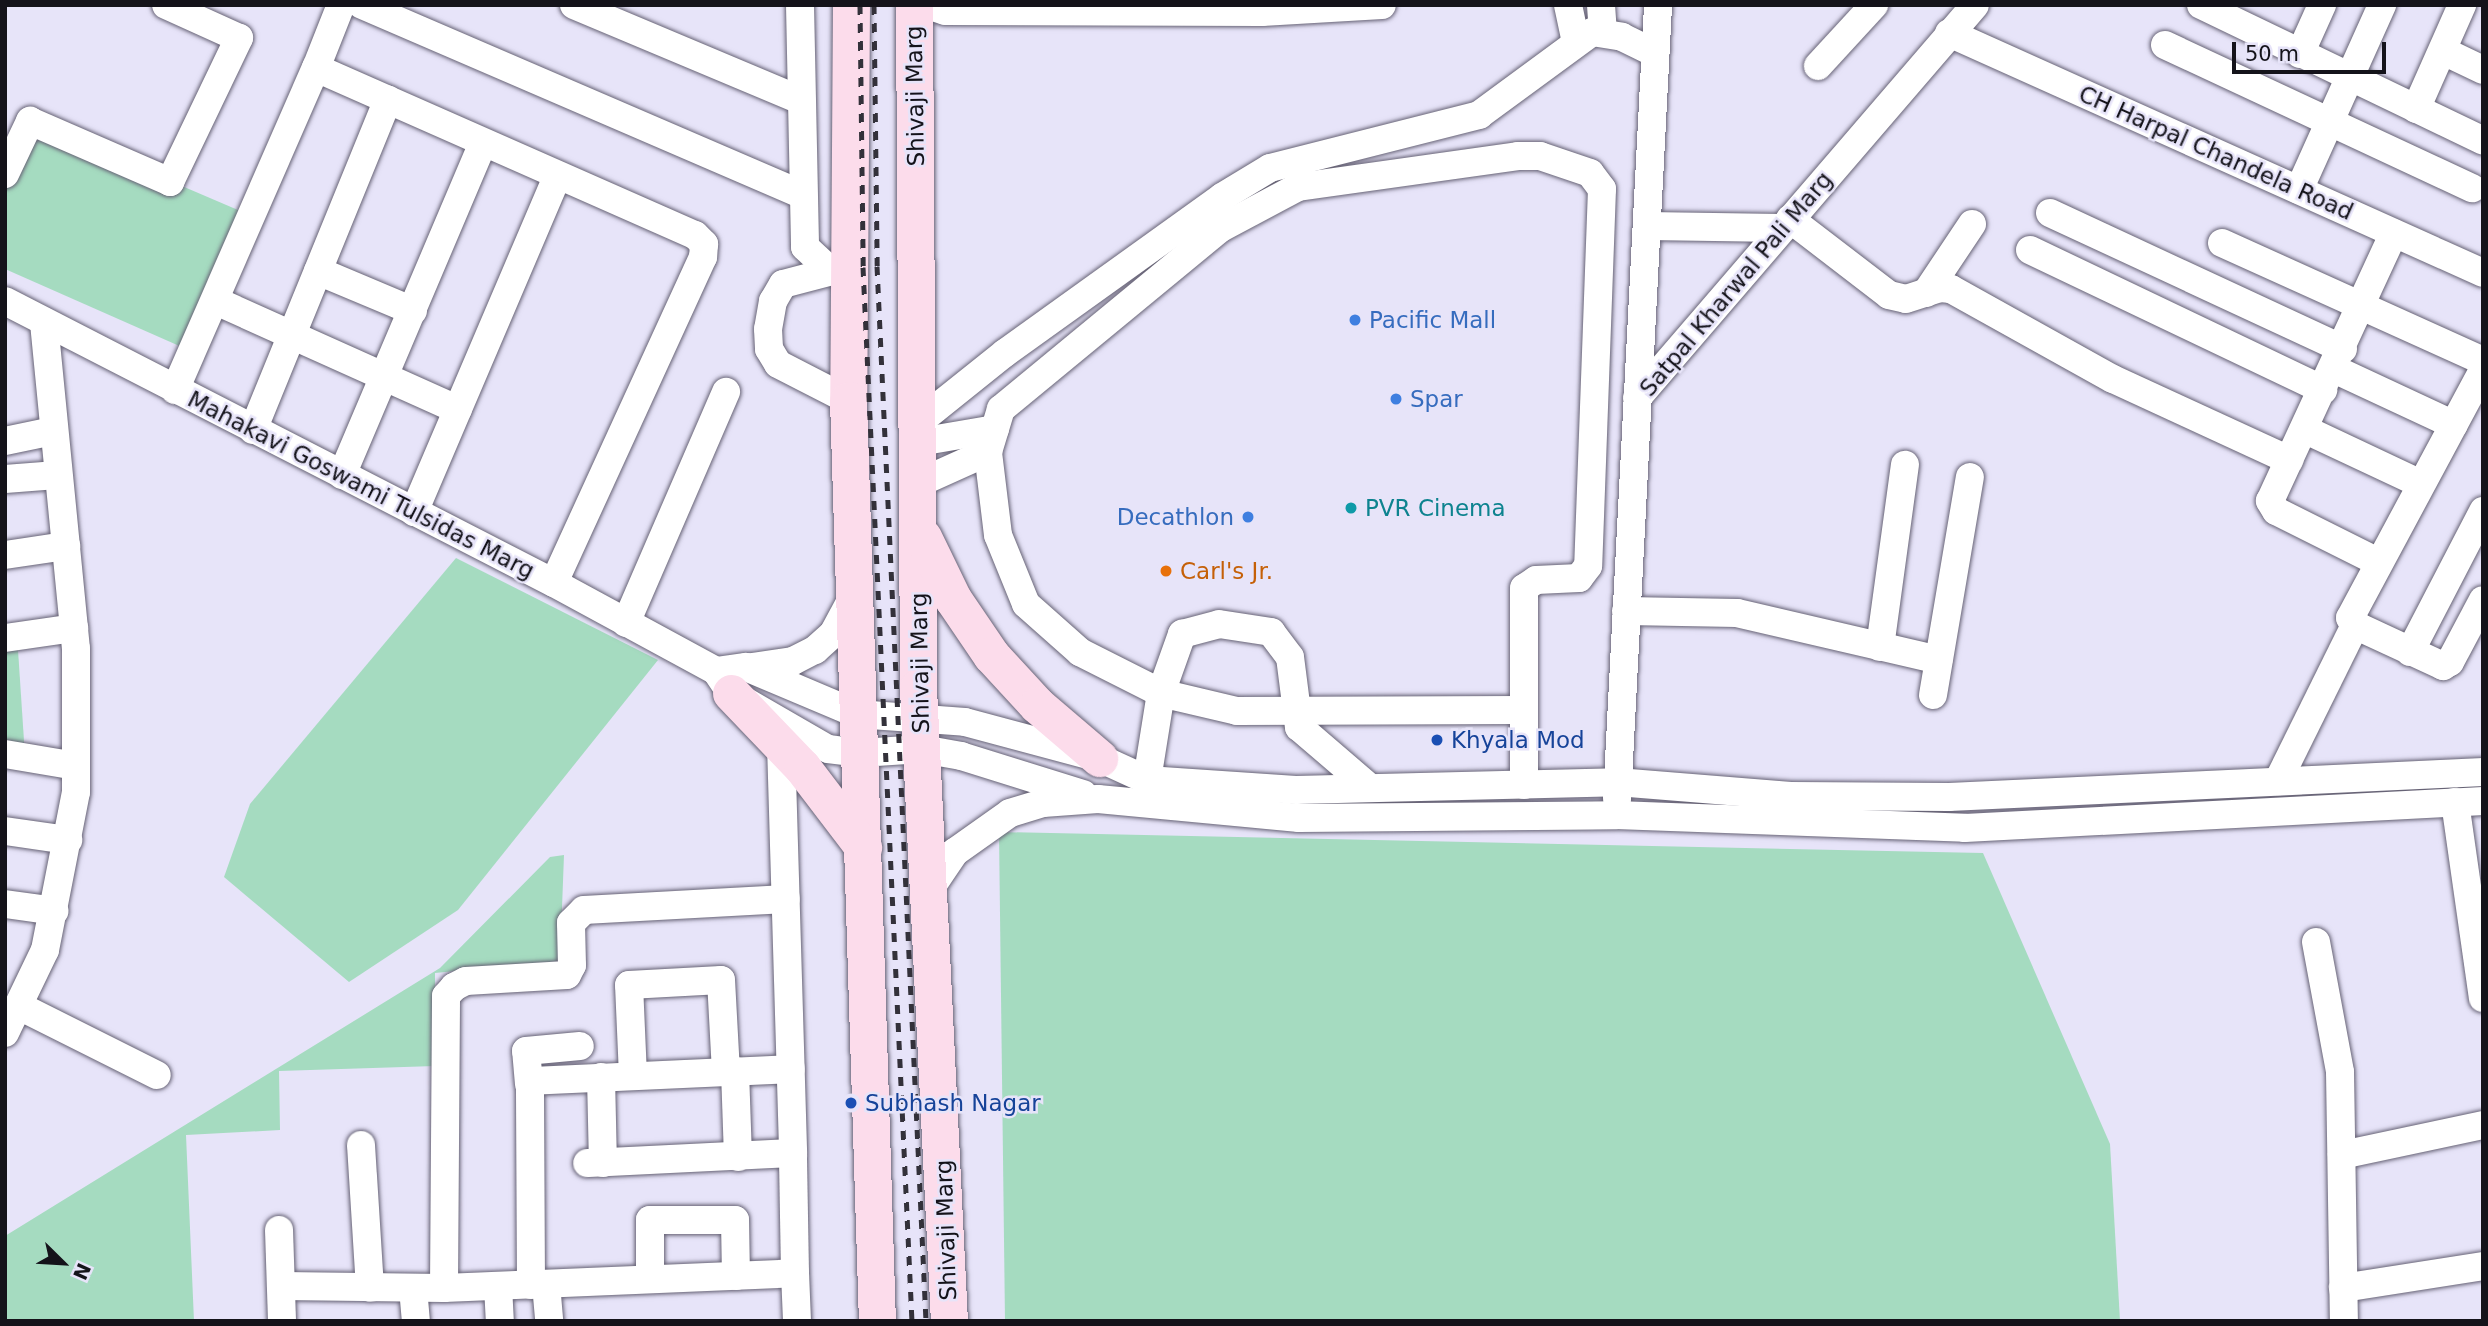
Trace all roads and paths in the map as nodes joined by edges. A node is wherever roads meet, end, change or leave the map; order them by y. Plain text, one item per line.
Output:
1 (166, 5) edge
2 (341, 5) edge
3 (362, 5) edge
4 (574, 5) edge
5 (800, 5) edge
6 (851, 5) edge
7 (914, 5) edge
8 (928, 5) edge
9 (1382, 5) edge
10 (1568, 5) edge
11 (1658, 5) edge
12 (1874, 5) edge
13 (1975, 5) edge
14 (2201, 5) edge
15 (2322, 5) edge
16 (2382, 5) edge
17 (2462, 5) edge
18 (1164, 8) edge
19 (2246, 15) edge
20 (2483, 15) edge
21 (1602, 18) edge
22 (1949, 33) junction
23 (1576, 41) junction
24 (2165, 45) dead end
25 (2443, 51) junction
26 (1655, 53) junction
27 (2300, 54) junction
28 (1818, 66) dead end
29 (316, 68) junction
30 (2483, 70) edge
31 (2350, 74) junction
32 (388, 100) junction
33 (802, 102) junction
34 (2416, 109) junction
35 (2329, 118) junction
36 (2483, 141) edge
37 (483, 143) junction
38 (5, 174) edge
39 (557, 177) junction
40 (2472, 188) dead end
41 (2299, 191) junction
42 (802, 194) junction
43 (2050, 213) dead end
44 (1785, 224) junction
45 (1972, 224) dead end
46 (1647, 226) junction
47 (2394, 233) junction
48 (2222, 243) dead end
49 (2029, 250) dead end
50 (838, 268) junction
51 (318, 271) junction
52 (2483, 273) edge
53 (1926, 293) junction
54 (5, 301) edge
55 (216, 301) junction
56 (2362, 306) junction
57 (413, 311) junction
58 (44, 322) junction
59 (292, 335) junction
60 (2483, 360) edge
61 (2334, 369) junction
62 (2483, 370) edge
63 (386, 378) junction
64 (175, 390) junction
65 (726, 392) dead end
66 (1637, 398) junction
67 (848, 400) junction
68 (458, 410) junction
69 (2454, 425) junction
70 (2304, 429) junction
71 (253, 430) junction
72 (53, 431) junction
73 (920, 432) junction
74 (5, 441) edge
75 (992, 441) junction
76 (2289, 460) junction
77 (1905, 466) dead end
78 (57, 475) junction
79 (342, 475) junction
80 (1970, 477) dead end
81 (5, 479) edge
82 (919, 483) junction
83 (2421, 484) junction
84 (2483, 511) edge
85 (414, 512) junction
86 (919, 530) junction
87 (66, 546) junction
88 (5, 555) edge
89 (2378, 562) junction
90 (554, 583) junction
91 (855, 591) junction
92 (2483, 600) edge
93 (1626, 611) junction
94 (626, 622) junction
95 (2355, 625) junction
96 (74, 628) junction
97 (5, 638) edge
98 (1880, 647) junction
99 (2410, 652) junction
100 (1939, 660) junction
101 (731, 677) junction
102 (1161, 693) junction
103 (1933, 695) dead end
104 (1294, 709) junction
105 (1521, 710) junction
106 (857, 714) junction
107 (922, 734) junction
108 (782, 744) junction
109 (5, 754) edge
110 (861, 754) junction
111 (1099, 758) junction
112 (76, 766) junction
113 (2483, 772) edge
114 (1147, 780) junction
115 (2278, 781) junction
116 (1617, 782) junction
117 (1524, 785) junction
118 (1369, 787) junction
119 (1098, 799) junction
120 (2483, 801) edge
121 (2455, 802) junction
122 (1616, 815) junction
123 (5, 831) edge
124 (68, 841) junction
125 (863, 848) junction
126 (930, 889) junction
127 (786, 899) junction
128 (5, 904) edge
129 (55, 911) junction
130 (2316, 943) dead end
131 (2483, 998) edge
132 (19, 1006) junction
133 (5, 1032) edge
134 (580, 1046) dead end
135 (791, 1069) junction
136 (730, 1072) junction
137 (157, 1075) dead end
138 (633, 1076) junction
139 (601, 1077) junction
140 (529, 1084) junction
141 (2483, 1125) edge
142 (361, 1145) dead end
143 (793, 1153) junction
144 (2342, 1155) junction
145 (738, 1157) junction
146 (279, 1230) dead end
147 (2483, 1266) edge
148 (795, 1273) junction
149 (736, 1276) junction
150 (650, 1279) junction
151 (539, 1284) junction
152 (282, 1286) junction
153 (498, 1286) junction
154 (370, 1287) junction
155 (413, 1288) junction
156 (444, 1288) junction
157 (2343, 1288) junction
158 (282, 1321) edge
159 (416, 1321) edge
160 (500, 1321) edge
161 (549, 1321) edge
162 (797, 1321) edge
163 (877, 1321) edge
164 (949, 1321) edge
165 (2344, 1321) edge

1 - 38 street
2 - 29 street
3 - 42 street
4 - 33 street
5 - 33 street
6 - 50 main road
7 - 73 main road, Shivaji Marg
8 - 18 street
9 - 18 street
10 - 23 street
11 - 26 street
12 - 28 street
13 - 22 street, Satpal Kharwal Pali Marg
14 - 19 street
15 - 27 street
16 - 31 street
17 - 20 street
17 - 25 street
19 - 27 street
21 - 23 street
21 - 26 street
22 - 41 street, CH Harpal Chandela Road
22 - 44 street, Satpal Kharwal Pali Marg
23 - 73 street
24 - 35 street
25 - 30 street
25 - 34 street
26 - 46 street
27 - 31 street
29 - 32 street
29 - 55 street
31 - 34 street
31 - 35 street
32 - 37 street
32 - 51 street
33 - 42 street
34 - 36 street
35 - 40 street
35 - 41 street
37 - 39 street
37 - 57 street
39 - 68 street
39 - 90 street
41 - 47 street, CH Harpal Chandela Road
42 - 50 street
43 - 61 street
44 - 46 street
44 - 53 street
44 - 66 street, Satpal Kharwal Pali Marg
45 - 53 street
46 - 66 street
47 - 52 street, CH Harpal Chandela Road
47 - 56 street
48 - 56 street
49 - 61 street
50 - 67 main road
50 - 67 street
51 - 57 street
51 - 59 street
53 - 76 street
54 - 58 street, Mahakavi Goswami Tulsidas Marg
55 - 59 street
55 - 64 street
56 - 60 street
56 - 61 street
57 - 63 street
58 - 64 street, Mahakavi Goswami Tulsidas Marg
58 - 72 street
59 - 63 street
59 - 71 street
61 - 69 street
61 - 70 street
62 - 69 street
63 - 68 street
63 - 79 street
64 - 71 street, Mahakavi Goswami Tulsidas Marg
65 - 94 street
66 - 93 street, Satpal Kharwal Pali Marg
67 - 91 main road
68 - 85 street
69 - 83 street
70 - 76 street
70 - 83 street
71 - 79 street, Mahakavi Goswami Tulsidas Marg
72 - 74 street
72 - 78 street
73 - 75 street
73 - 82 main road, Shivaji Marg
75 - 82 street
75 - 102 street
75 - 105 street
76 - 89 street
77 - 98 street
78 - 81 street
78 - 87 street
79 - 85 street, Mahakavi Goswami Tulsidas Marg
80 - 100 street
82 - 86 main road, Shivaji Marg
83 - 89 street
84 - 99 street
85 - 90 street, Mahakavi Goswami Tulsidas Marg
86 - 107 main road, Shivaji Marg
86 - 111 main road
87 - 88 street
87 - 96 street
89 - 95 street
90 - 94 street, Mahakavi Goswami Tulsidas Marg
91 - 101 street
91 - 106 main road
92 - 99 street
93 - 98 street
93 - 116 street, Satpal Kharwal Pali Marg
94 - 101 street, Mahakavi Goswami Tulsidas Marg
95 - 99 street
95 - 115 street
96 - 97 street
96 - 112 street
98 - 100 street
100 - 103 street
101 - 106 street, Mahakavi Goswami Tulsidas Marg
101 - 108 main road
101 - 110 street, Mahakavi Goswami Tulsidas Marg
102 - 104 street
102 - 104 street
102 - 114 street
104 - 105 street
104 - 118 street
105 - 117 street
106 - 107 street, Mahakavi Goswami Tulsidas Marg
106 - 110 main road
107 - 110 street, Mahakavi Goswami Tulsidas Marg
107 - 111 street
107 - 119 street
107 - 126 main road, Shivaji Marg
108 - 125 main road
108 - 127 street
109 - 112 street
110 - 125 main road
111 - 114 street
112 - 124 street
113 - 115 street
114 - 118 street
115 - 116 street
116 - 117 street
116 - 122 street, Satpal Kharwal Pali Marg
117 - 118 street
119 - 122 street
119 - 126 street
120 - 121 street
121 - 122 street
121 - 131 street
123 - 124 street
124 - 129 street
125 - 163 main road
126 - 164 main road, Shivaji Marg
127 - 135 street
127 - 156 street
128 - 129 street
129 - 132 street
130 - 144 street
132 - 133 street
132 - 137 street
134 - 140 street
135 - 136 street
135 - 143 street
136 - 138 street
136 - 138 street
136 - 145 street
138 - 139 street
139 - 140 street
139 - 145 street
140 - 151 street
141 - 144 street
142 - 154 street
143 - 145 street
143 - 148 street
144 - 157 street
146 - 152 street
147 - 157 street
148 - 149 street
148 - 162 street
149 - 150 street
149 - 150 street
150 - 151 street
151 - 153 street
151 - 161 street
152 - 154 street
152 - 158 street
153 - 156 street
153 - 160 street
154 - 155 street
155 - 156 street
155 - 159 street
157 - 165 street

